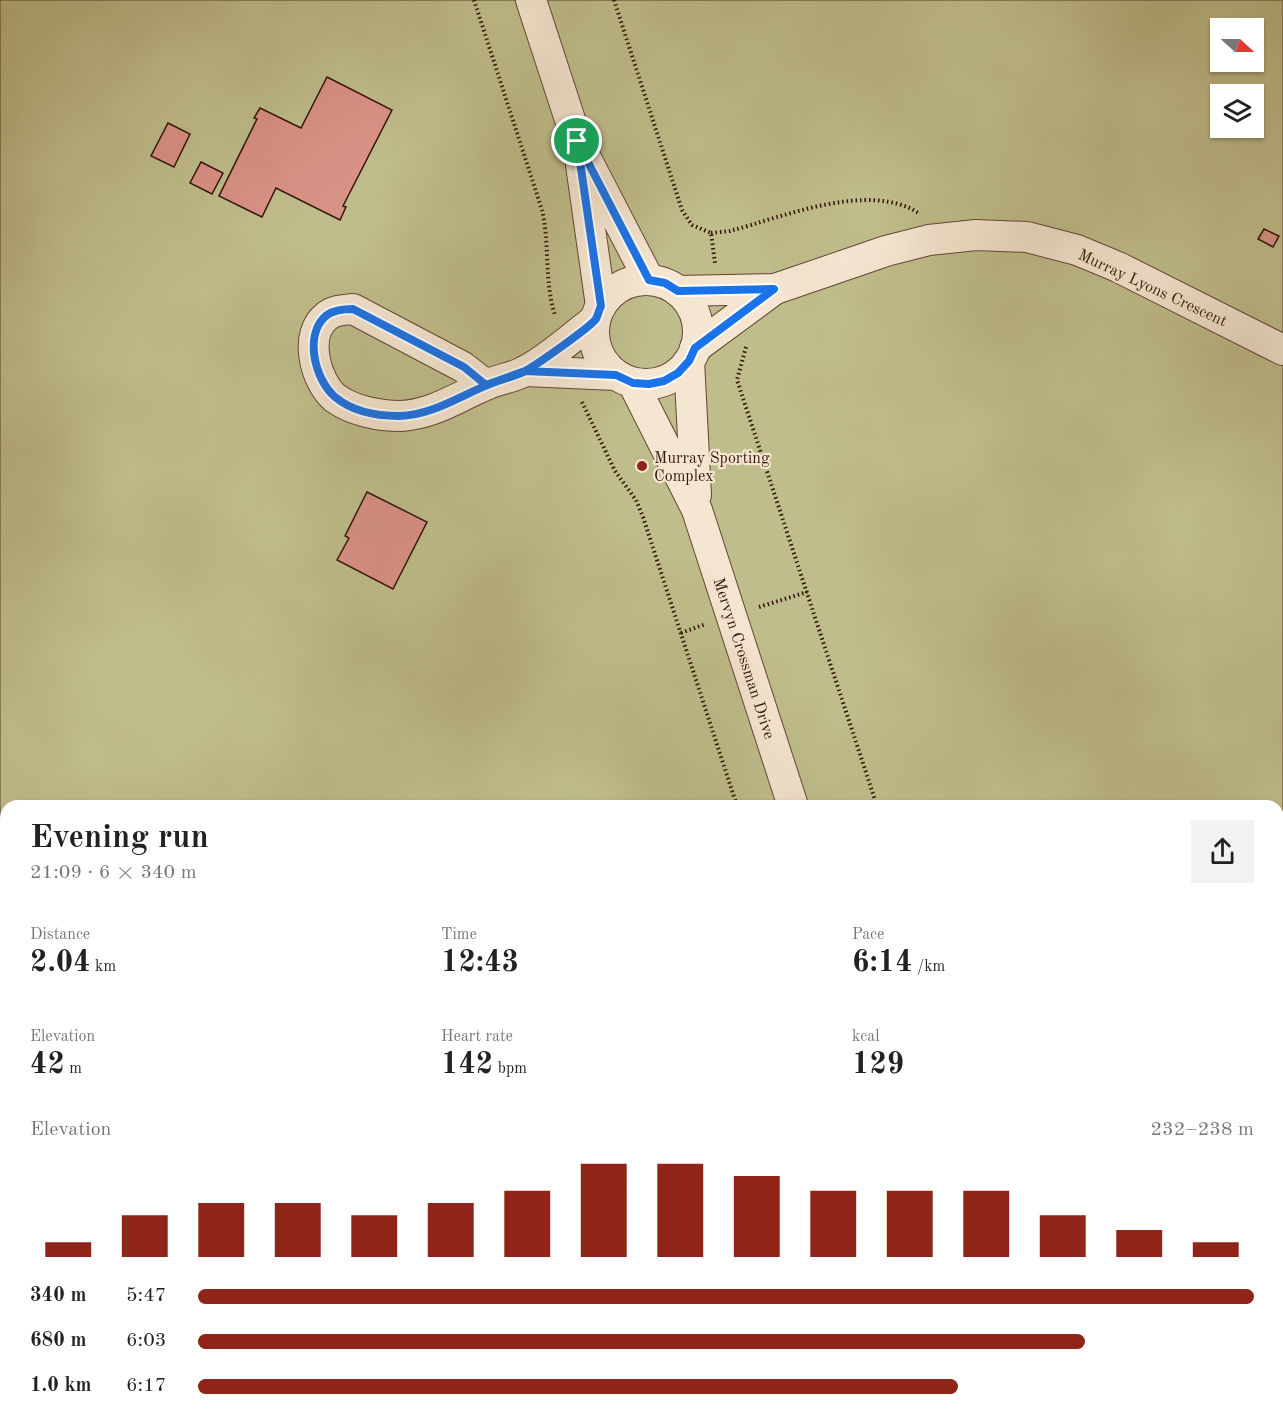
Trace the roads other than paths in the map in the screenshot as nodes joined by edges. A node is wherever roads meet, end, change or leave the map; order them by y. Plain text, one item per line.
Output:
1 (531, 0) edge
2 (577, 141) junction
3 (649, 280) junction
4 (774, 289) junction
5 (678, 291) junction
6 (598, 313) junction
7 (1283, 350) edge
8 (692, 354) junction
9 (525, 371) junction
10 (624, 379) junction
11 (486, 385) junction
12 (698, 510) junction
13 (791, 800) edge

1 - 2 street
2 - 3 street
2 - 6 street
3 - 5 street
3 - 6 street
4 - 5 street, Murray Lyons Crescent
4 - 7 street, Murray Lyons Crescent
4 - 8 street, Murray Lyons Crescent
5 - 8 street
6 - 9 street
6 - 10 street
8 - 10 street
8 - 12 street, Mervyn Crossman Drive
9 - 10 street
9 - 11 street
10 - 12 street, Mervyn Crossman Drive
11 - 11 street
12 - 13 street, Mervyn Crossman Drive

